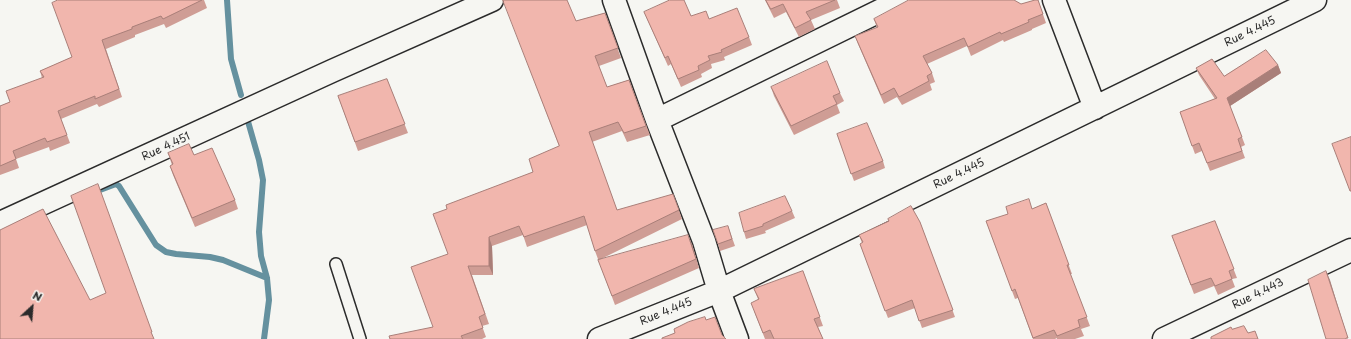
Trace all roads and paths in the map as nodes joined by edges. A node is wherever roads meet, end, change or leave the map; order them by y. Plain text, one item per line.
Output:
1 (492, 0) edge
2 (614, 0) edge
3 (902, 0) edge
4 (1054, 0) edge
5 (1315, 0) edge
6 (1095, 108) junction
7 (657, 120) junction
8 (0, 223) edge
9 (1351, 250) edge
10 (336, 264) dead end
11 (719, 291) junction
12 (360, 339) edge
13 (599, 339) edge
14 (737, 339) edge
15 (1164, 339) edge

1 - 8 street, Rue 4.451
2 - 7 street
3 - 7 street
4 - 6 street
5 - 6 street, Rue 4.445
6 - 11 street, Rue 4.445
7 - 11 street
9 - 15 street, Rue 4.443
10 - 12 lane
11 - 13 street, Rue 4.445
11 - 14 street

